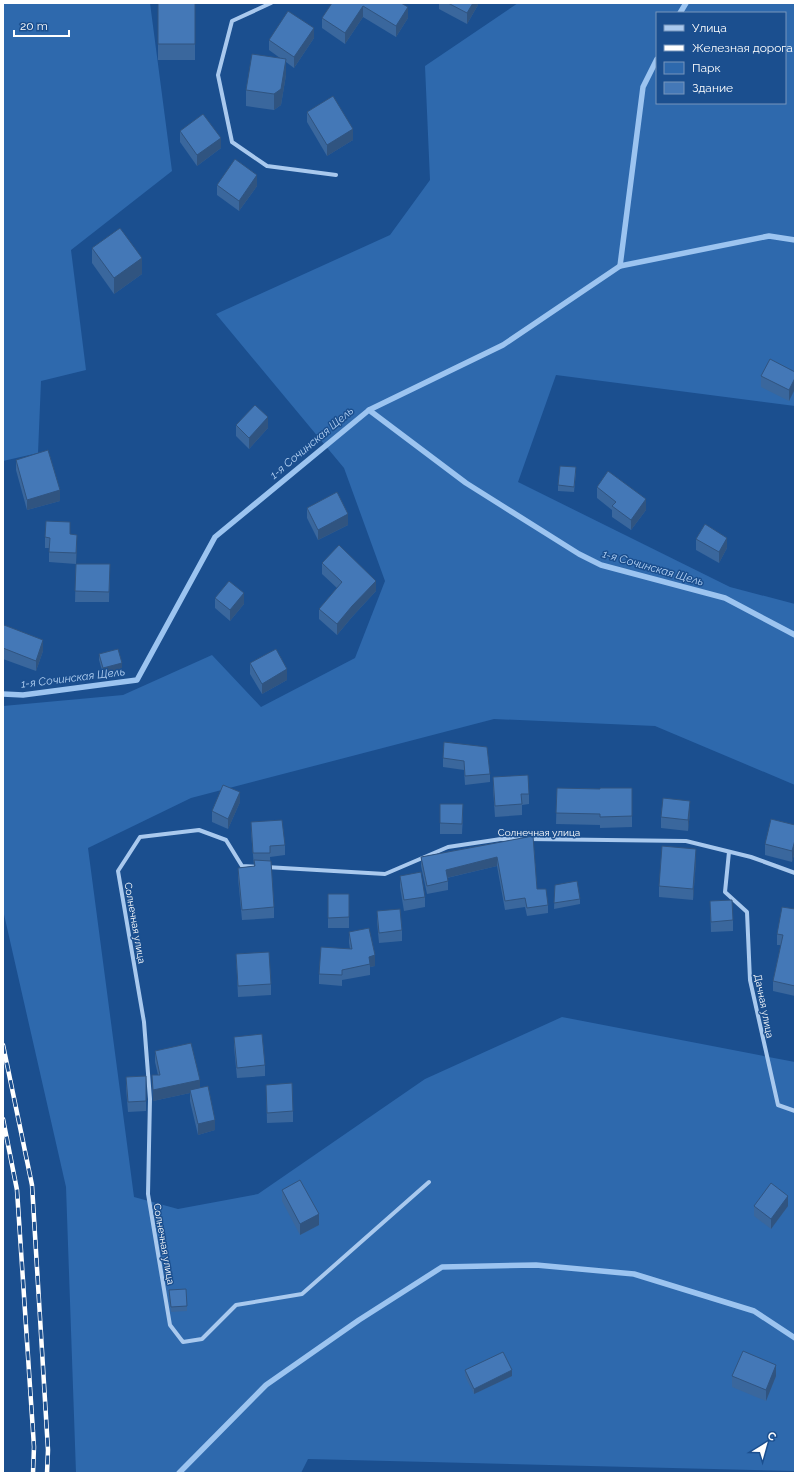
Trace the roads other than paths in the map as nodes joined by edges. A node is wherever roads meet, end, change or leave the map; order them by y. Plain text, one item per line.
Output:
1 (271, 3) edge
2 (336, 174) dead end
3 (729, 852) junction
4 (795, 873) edge
5 (795, 1111) edge
6 (429, 1182) dead end

1 - 2 street
3 - 4 street, Солнечная улица
3 - 5 street, Дачная улица
3 - 6 street, Солнечная улица

